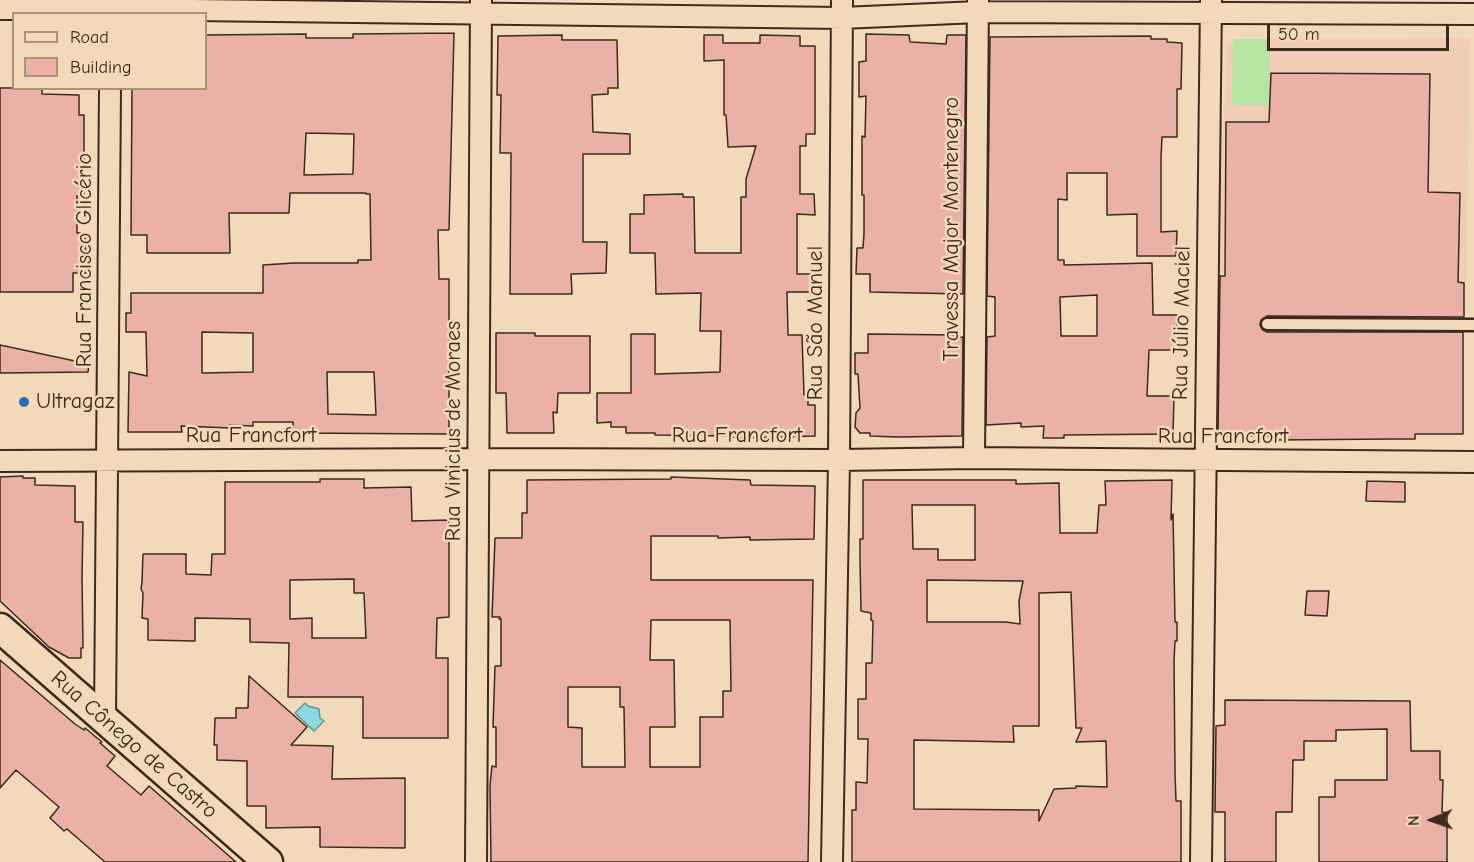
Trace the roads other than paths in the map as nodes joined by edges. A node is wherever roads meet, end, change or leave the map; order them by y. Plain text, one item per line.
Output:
1 (978, 6) edge
2 (1211, 6) edge
3 (111, 7) edge
4 (481, 7) edge
5 (0, 9) edge
6 (842, 9) edge
7 (1474, 14) edge
8 (110, 90) edge
9 (1267, 324) dead end
10 (1474, 325) edge
11 (975, 458) junction
12 (478, 459) junction
13 (107, 460) junction
14 (839, 460) junction
15 (0, 461) edge
16 (1204, 461) junction
17 (1474, 462) edge
18 (0, 628) edge
19 (105, 719) junction
20 (268, 862) edge
21 (476, 862) edge
22 (832, 862) edge
23 (1201, 862) edge

1 - 2 street
1 - 6 street
1 - 11 street, Travessa Major Montenegro
2 - 7 street
2 - 16 street, Rua Júlio Maciel
3 - 4 street
3 - 5 street
4 - 6 street
4 - 12 street, Rua Vinicius de Moraes
6 - 14 street, Rua São Manuel
8 - 13 street, Rua Francisco Glicério
9 - 10 lane
11 - 14 street, Rua Francfort
11 - 16 street, Rua Francfort
12 - 13 street, Rua Francfort
12 - 14 street, Rua Francfort
12 - 21 street, Rua Vinicius de Moraes
13 - 15 street, Rua Francfort
13 - 19 street, Rua Francisco Glicério
14 - 22 street, Rua São Manuel
16 - 17 street, Rua Francfort
16 - 23 street, Rua Júlio Maciel
18 - 19 main road, Rua Cônego de Castro
19 - 20 main road, Rua Cônego de Castro

